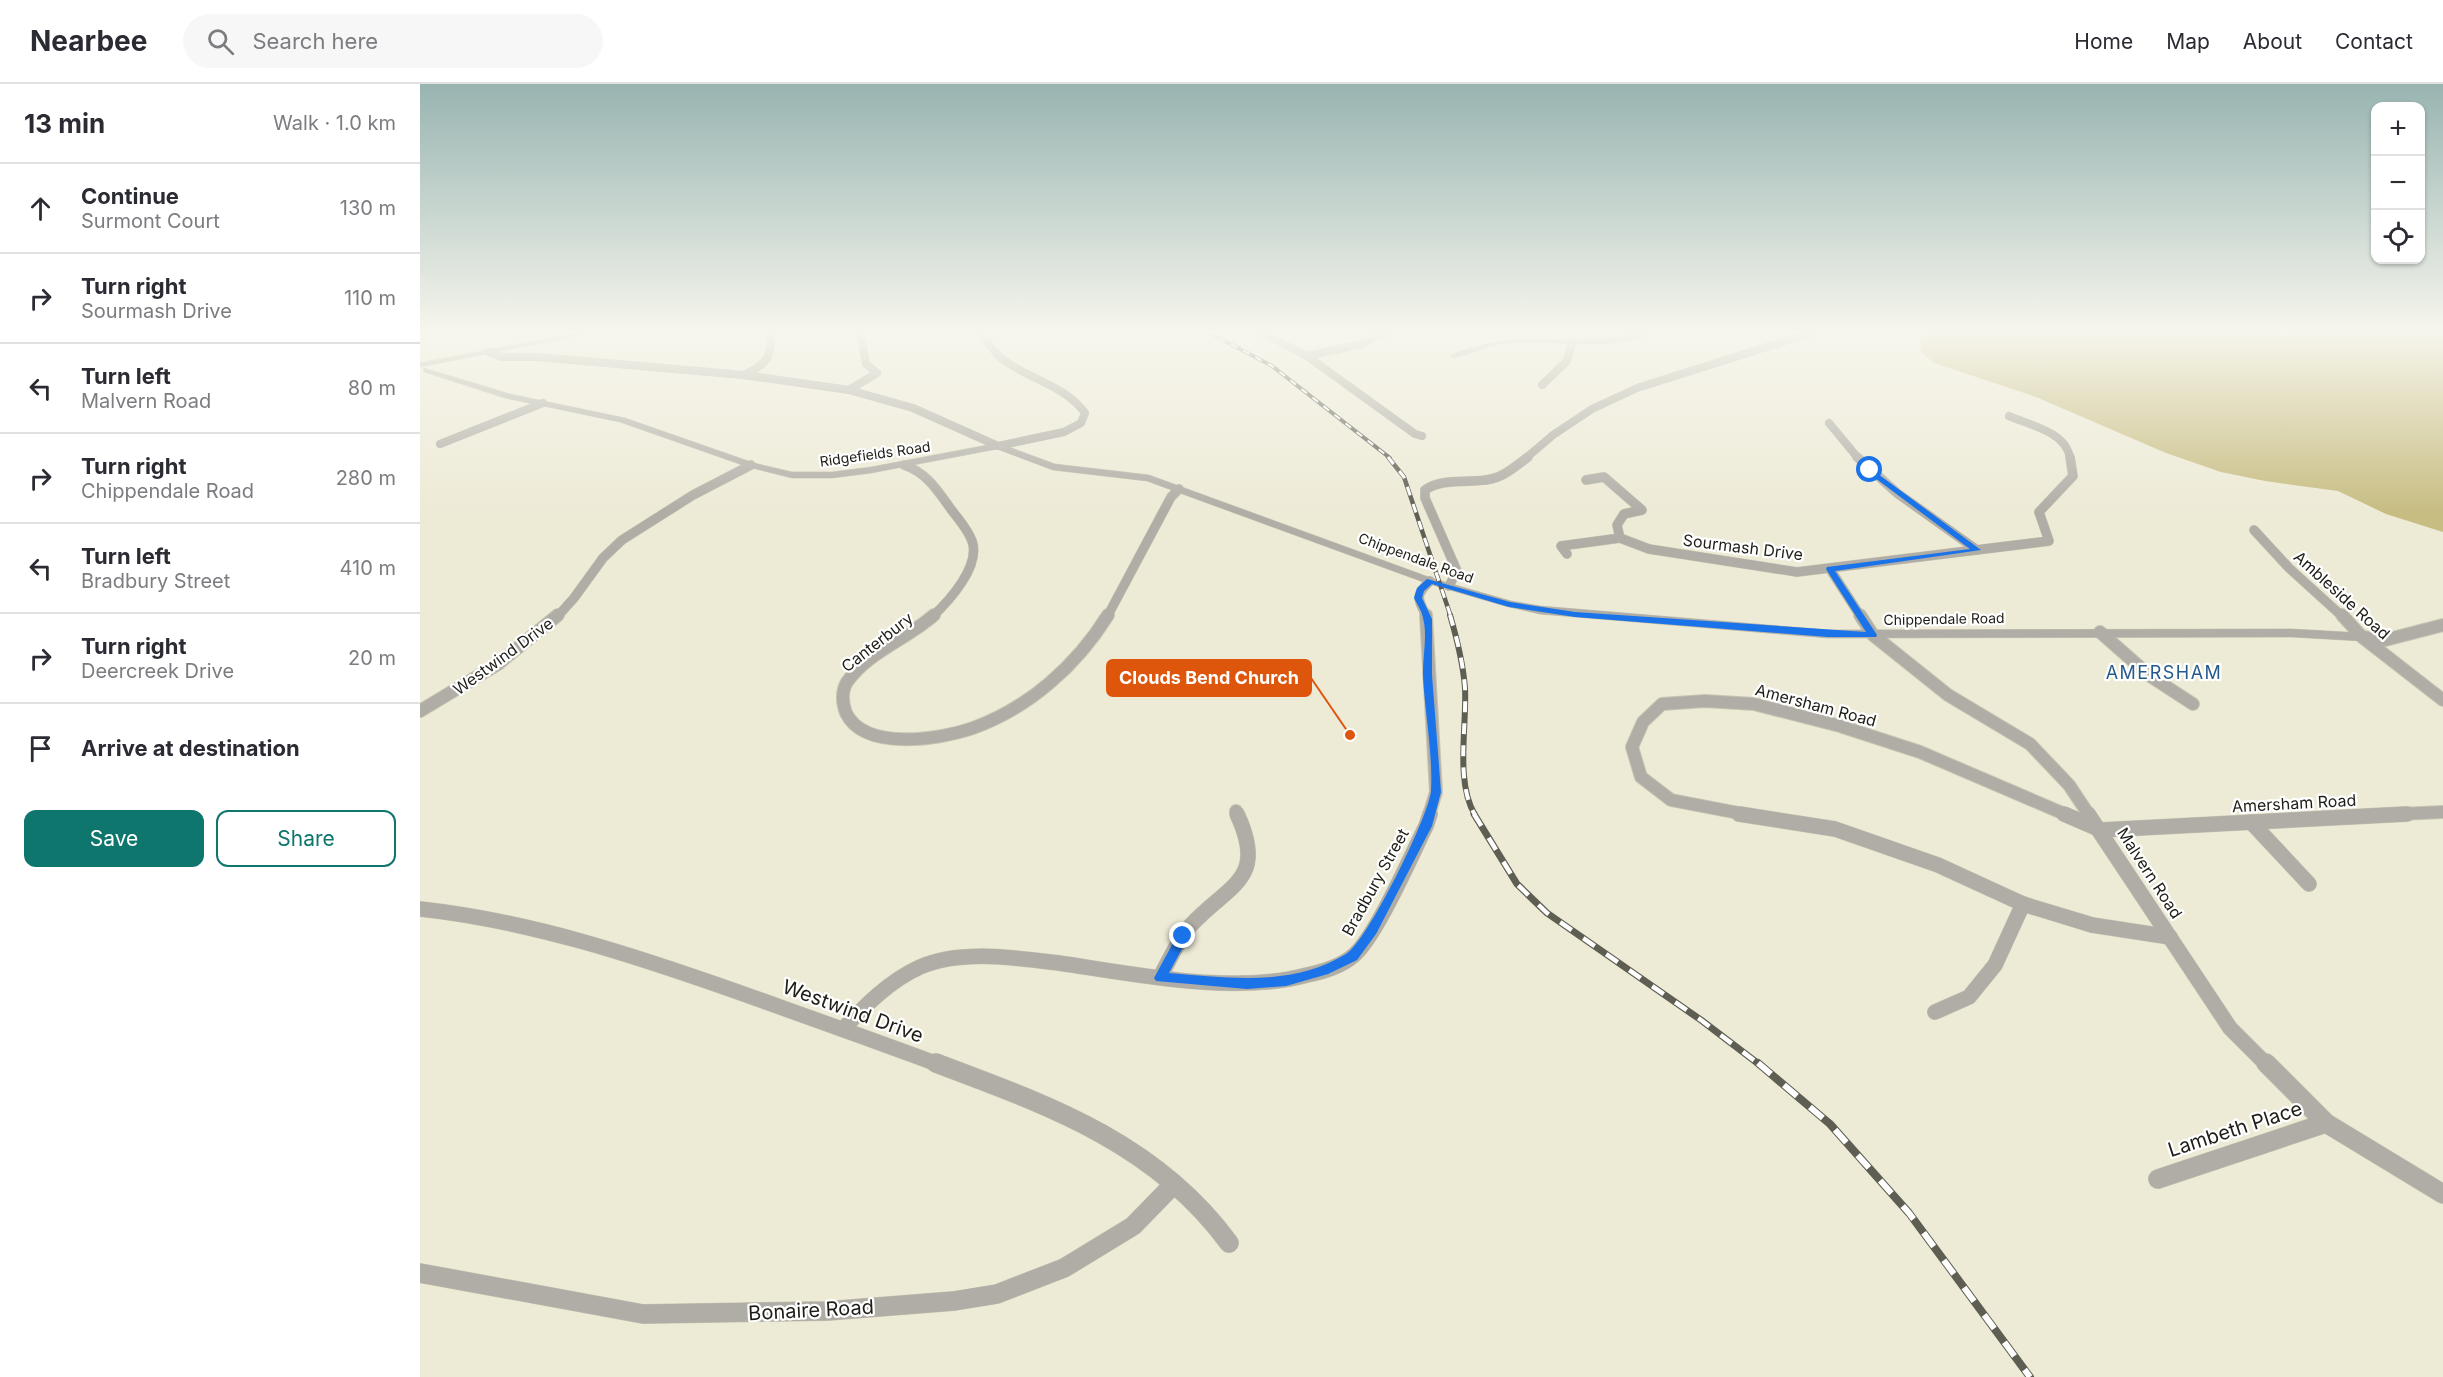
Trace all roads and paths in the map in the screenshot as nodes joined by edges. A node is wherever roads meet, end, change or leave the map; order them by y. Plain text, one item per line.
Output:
1 (493, 391) edge
2 (854, 391) edge
3 (1060, 391) edge
4 (1356, 391) edge
5 (1630, 391) edge
6 (543, 403) junction
7 (2009, 416) dead end
8 (1829, 423) dead end
9 (1422, 436) dead end
10 (440, 444) dead end
11 (998, 446) junction
12 (751, 465) junction
13 (904, 465) junction
14 (1586, 480) dead end
15 (1179, 489) junction
16 (2254, 530) dead end
17 (1556, 535) dead end
18 (1620, 538) junction
19 (1977, 550) junction
20 (1830, 569) junction
21 (1430, 581) junction
22 (1449, 586) junction
23 (2443, 625) edge
24 (2100, 632) junction
25 (1873, 635) junction
26 (2362, 637) junction
27 (2443, 700) edge
28 (2193, 704) dead end
29 (420, 711) edge
30 (1236, 811) dead end
31 (2443, 812) edge
32 (2251, 822) junction
33 (2101, 830) junction
34 (2309, 884) dead end
35 (2023, 904) junction
36 (420, 909) edge
37 (2170, 937) junction
38 (1160, 978) junction
39 (1935, 1012) dead end
40 (843, 1029) junction
41 (2326, 1123) junction
42 (2158, 1179) dead end
43 (1172, 1186) junction
44 (2443, 1194) edge
45 (1229, 1243) dead end
46 (420, 1273) edge

1 - 6 street, Ridgefields Road
2 - 11 street, Chippendale Road
3 - 11 street, Ridgefields Road
4 - 9 street
5 - 22 street
6 - 10 street
6 - 12 street, Ridgefields Road
7 - 19 street, Sourmash Drive
8 - 19 street
11 - 13 street, Ridgefields Road
11 - 15 street, Chippendale Road
12 - 13 street, Ridgefields Road
12 - 29 street, Westwind Drive
13 - 15 street, Canterbury
14 - 18 street
15 - 21 street, Chippendale Road
16 - 26 street, Ambleside Road
17 - 18 street
18 - 20 street, Sourmash Drive
19 - 20 street, Sourmash Drive
20 - 25 street, Malvern Road
21 - 22 street, Chippendale Road
21 - 38 street, Bradbury Street
22 - 25 street, Chippendale Road
23 - 26 street
24 - 25 street, Chippendale Road
24 - 26 street, Chippendale Road
24 - 28 street
25 - 33 street, Malvern Road
26 - 27 street, Ambleside Road
30 - 38 street
31 - 32 street, Amersham Road
32 - 33 street, Amersham Road
32 - 34 street
33 - 35 street, Amersham Road
33 - 37 street, Malvern Road
35 - 37 street, Amersham Road
35 - 39 street
36 - 40 street, Westwind Drive
37 - 41 street, Malvern Road
38 - 40 street, Bradbury Street
40 - 43 street, Westwind Drive
41 - 42 street, Lambeth Place
41 - 44 street, Malvern Road
43 - 45 street, Westwind Drive
43 - 46 street, Bonaire Road

